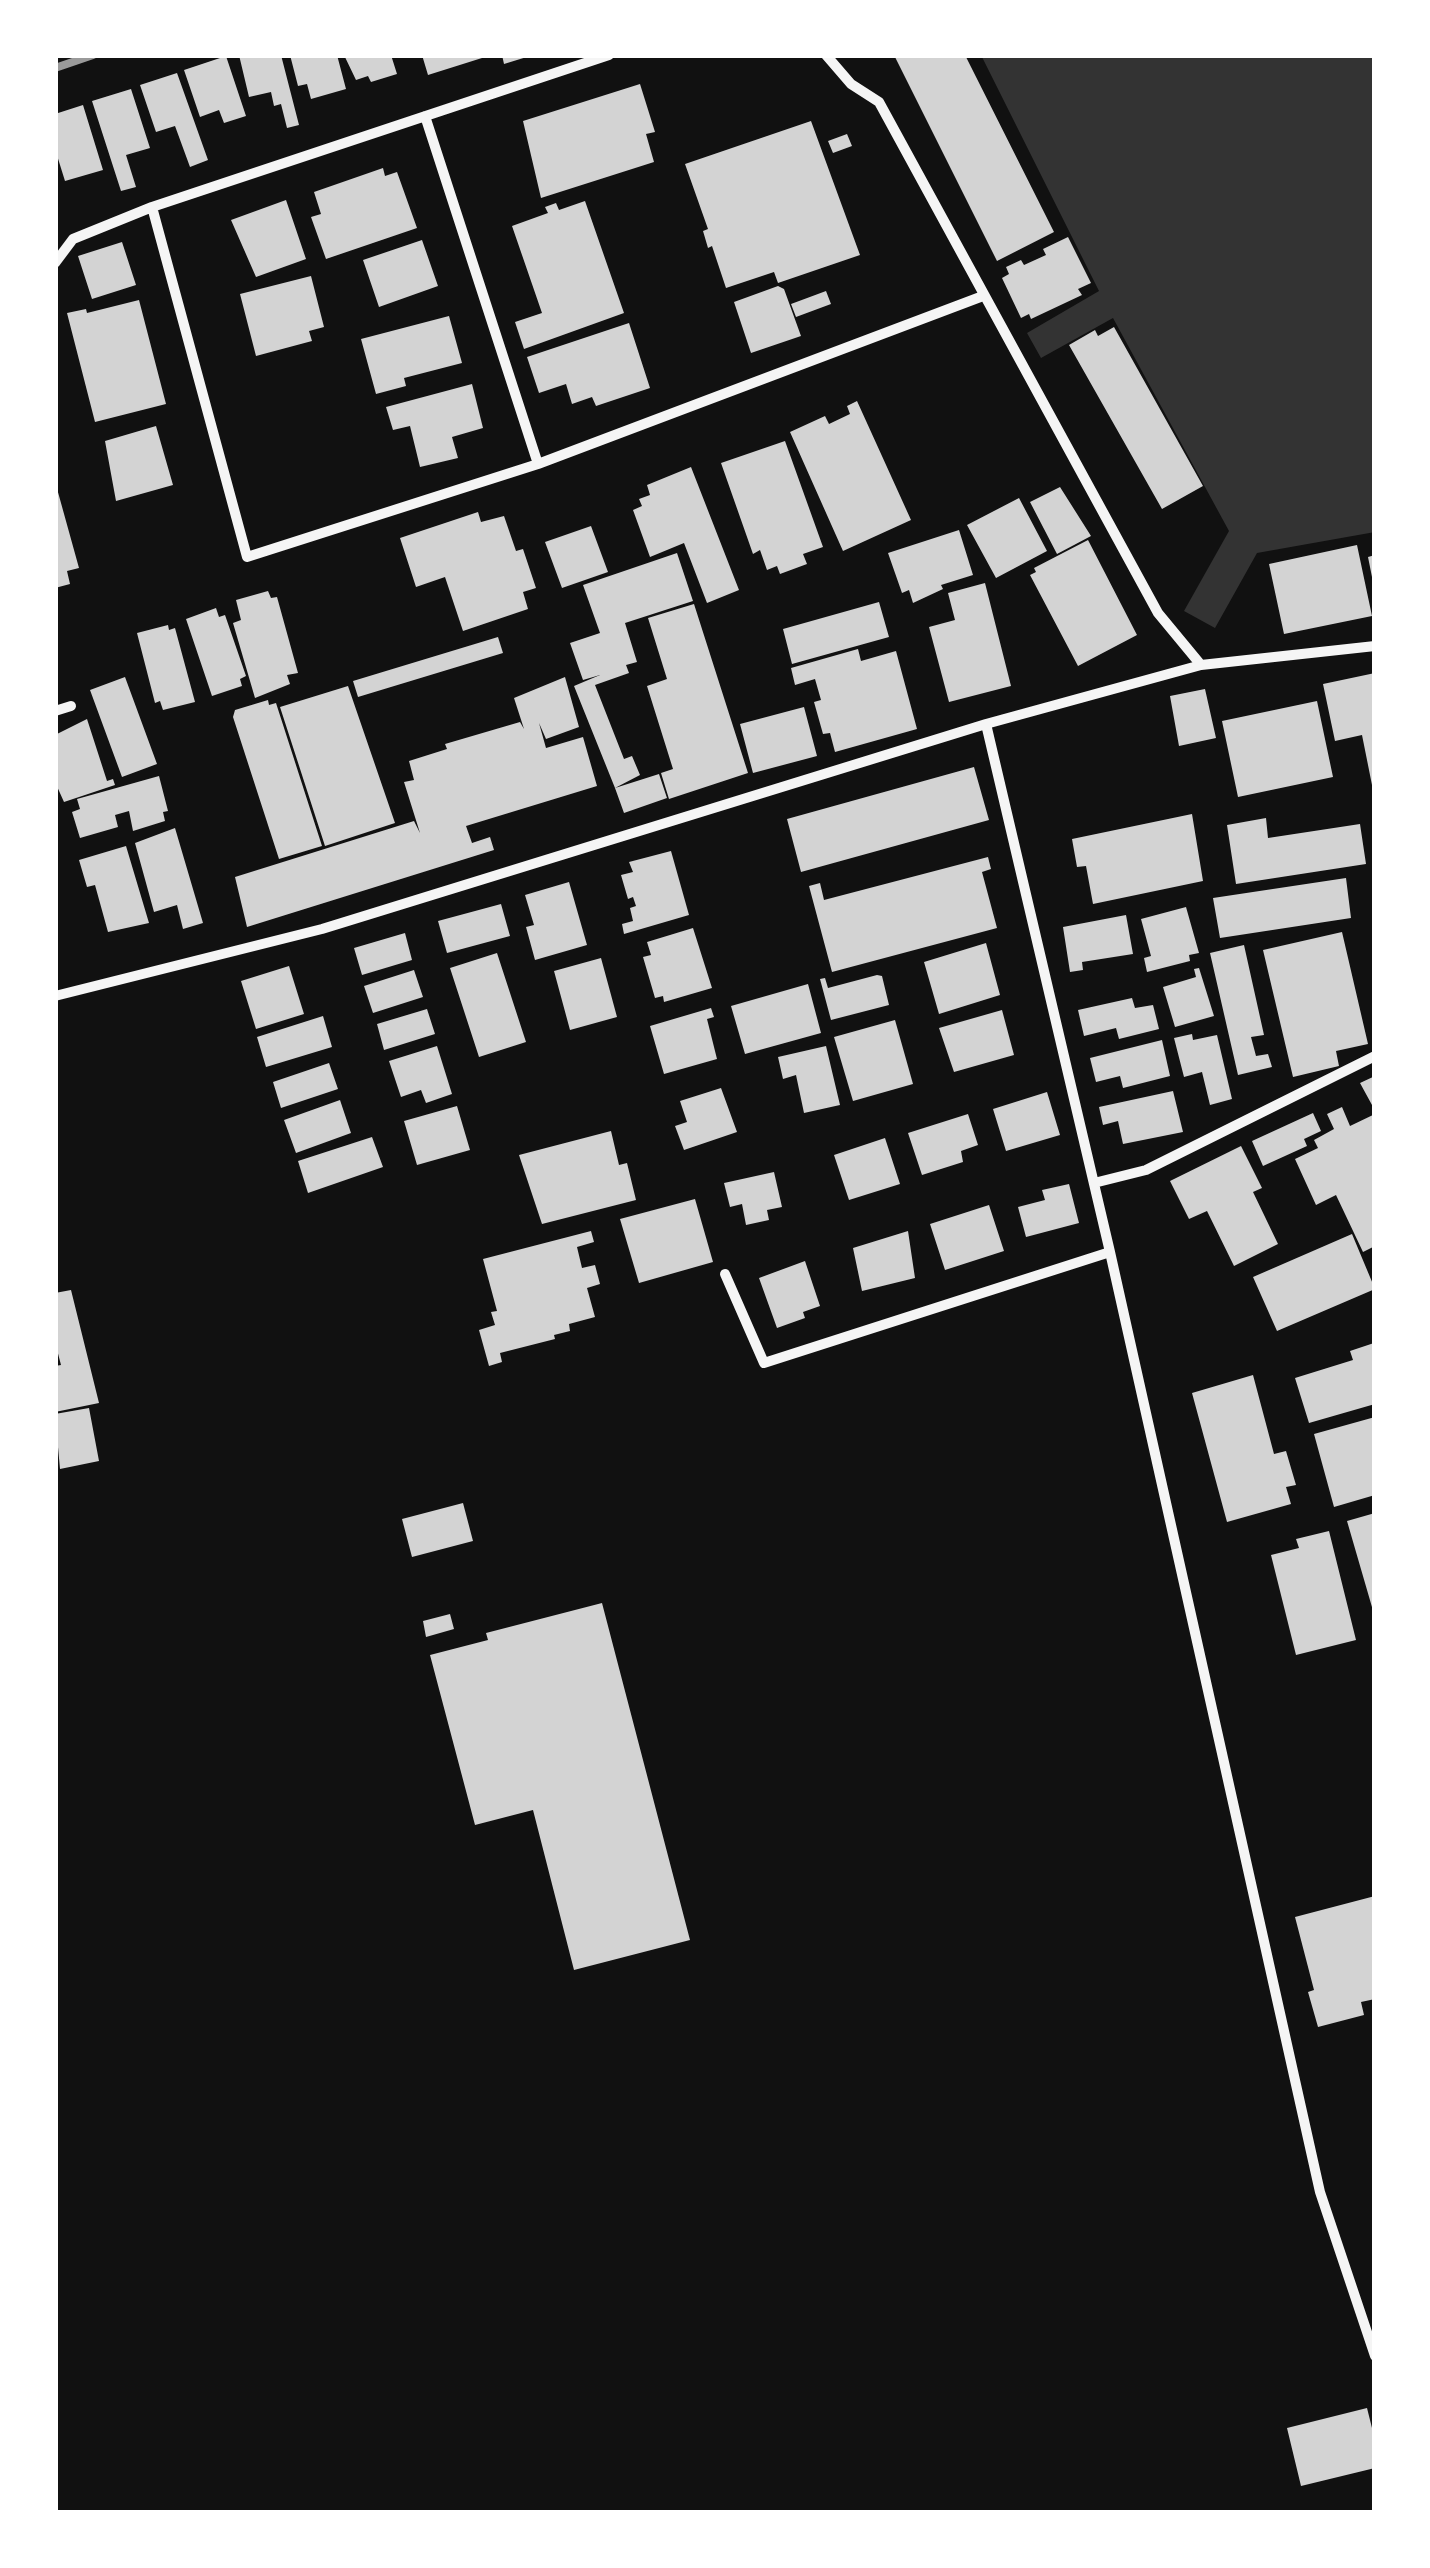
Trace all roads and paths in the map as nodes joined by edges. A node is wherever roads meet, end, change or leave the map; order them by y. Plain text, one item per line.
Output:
1 (610, 55) edge
2 (826, 55) edge
3 (425, 116) junction
4 (152, 207) junction
5 (55, 263) edge
6 (983, 296) junction
7 (538, 464) junction
8 (1375, 646) edge
9 (1201, 665) junction
10 (72, 706) dead end
11 (55, 710) edge
12 (986, 724) junction
13 (55, 996) edge
14 (1375, 1056) edge
15 (1094, 1183) junction
16 (1110, 1252) junction
17 (725, 1274) dead end
18 (1375, 2356) edge

1 - 3 street
2 - 6 street
3 - 4 street
3 - 7 street
4 - 5 street
4 - 7 street
6 - 7 street
6 - 9 street
8 - 9 street
9 - 12 street
10 - 11 street
12 - 13 street
12 - 15 street
14 - 15 street
15 - 16 street
16 - 17 street
16 - 18 street

